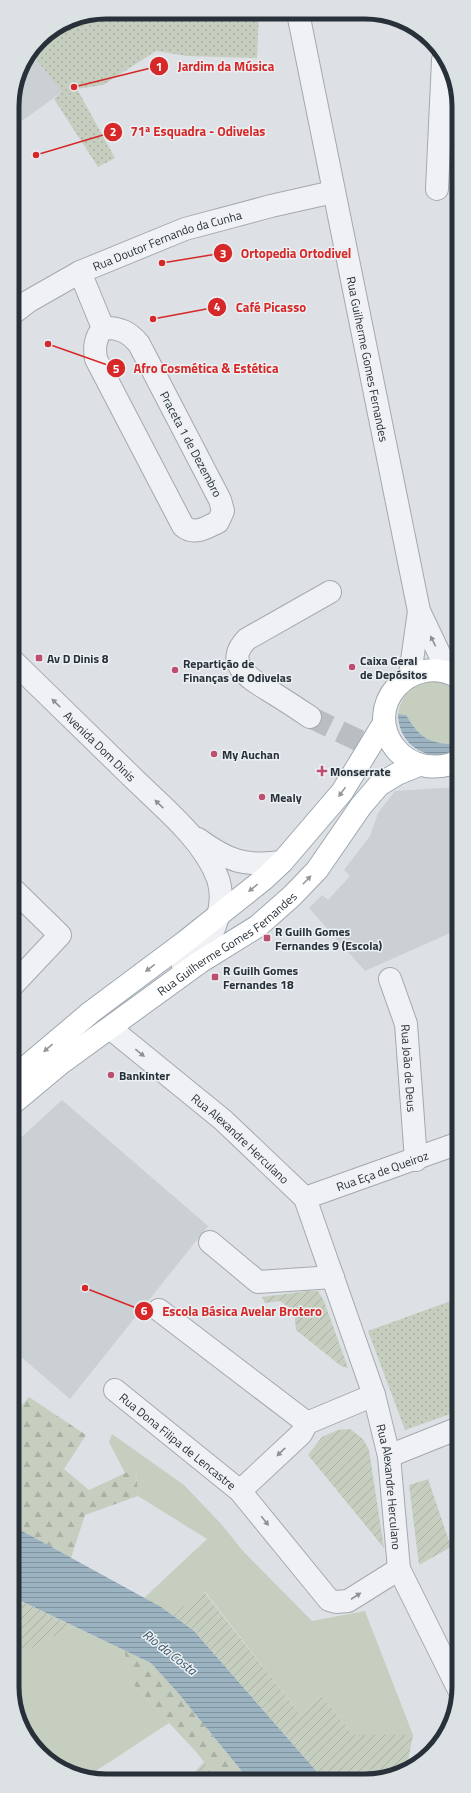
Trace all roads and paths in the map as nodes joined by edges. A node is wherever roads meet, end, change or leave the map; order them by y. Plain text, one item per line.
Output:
1 (299, 19) edge
2 (443, 66) edge
3 (437, 189) dead end
4 (333, 192) junction
5 (80, 272) junction
6 (19, 309) edge
7 (103, 328) junction
8 (330, 592) dead end
9 (418, 611) junction
10 (19, 667) edge
11 (452, 672) edge
12 (452, 674) edge
13 (410, 675) junction
14 (310, 717) tunnel mouth
15 (384, 723) junction
16 (452, 762) edge
17 (438, 767) edge
18 (187, 831) junction
19 (282, 862) junction
20 (19, 895) edge
21 (218, 916) junction
22 (19, 978) edge
23 (390, 979) dead end
24 (165, 988) junction
25 (110, 1028) junction
26 (19, 1073) edge
27 (19, 1098) edge
28 (452, 1146) edge
29 (416, 1160) junction
30 (305, 1198) junction
31 (210, 1242) dead end
32 (333, 1277) junction
33 (159, 1310) dead end
34 (115, 1390) dead end
35 (374, 1395) junction
36 (307, 1423) junction
37 (452, 1431) edge
38 (389, 1456) junction
39 (240, 1491) junction
40 (398, 1569) junction
41 (452, 1676) edge

1 - 4 street, Rua Guilherme Gomes Fernandes
2 - 3 street
4 - 5 street, Rua Doutor Fernando da Cunha
4 - 9 street, Rua Guilherme Gomes Fernandes
5 - 6 street, Rua Doutor Fernando da Cunha
5 - 7 street
7 - 7 street, Praceta 1 de Dezembro
8 - 14 street
11 -> 9 street, Rua Guilherme Gomes Fernandes
9 - 13 street, Rua Guilherme Gomes Fernandes
18 -> 10 street, Avenida Dom Dinis
12 - 13 main road
13 - 15 main road
15 - 17 main road
15 -> 19 main road, Rua Guilherme Gomes Fernandes
16 - 17 main road, Rua Guilherme Gomes Fernandes
24 -> 17 main road, Rua Guilherme Gomes Fernandes
18 - 19 street, Avenida Dom Dinis
18 - 21 street, Avenida Dom Dinis
19 -> 21 main road, Rua Guilherme Gomes Fernandes
20 - 22 street
21 - 24 street, Avenida Dom Dinis
21 -> 26 main road, Rua Guilherme Gomes Fernandes
23 - 29 street, Rua João de Deus
24 - 25 main road, Rua Guilherme Gomes Fernandes
25 - 27 main road, Rua Guilherme Gomes Fernandes
25 -> 30 street, Rua Alexandre Herculano
28 - 29 street, Rua Eça de Queiroz
29 - 30 street, Rua Eça de Queiroz
30 - 32 street, Rua Alexandre Herculano
31 - 32 street
32 - 35 street, Rua Alexandre Herculano
33 - 36 street
34 - 39 street, Rua Dona Filipa de Lencastre
35 - 36 street
35 - 38 street, Rua Alexandre Herculano
36 -> 39 street, Rua Dona Filipa de Lencastre
37 - 38 street
38 - 40 street, Rua Alexandre Herculano
39 -> 40 street, Rua Dona Filipa de Lencastre
40 - 41 street, Rua Alexandre Herculano

